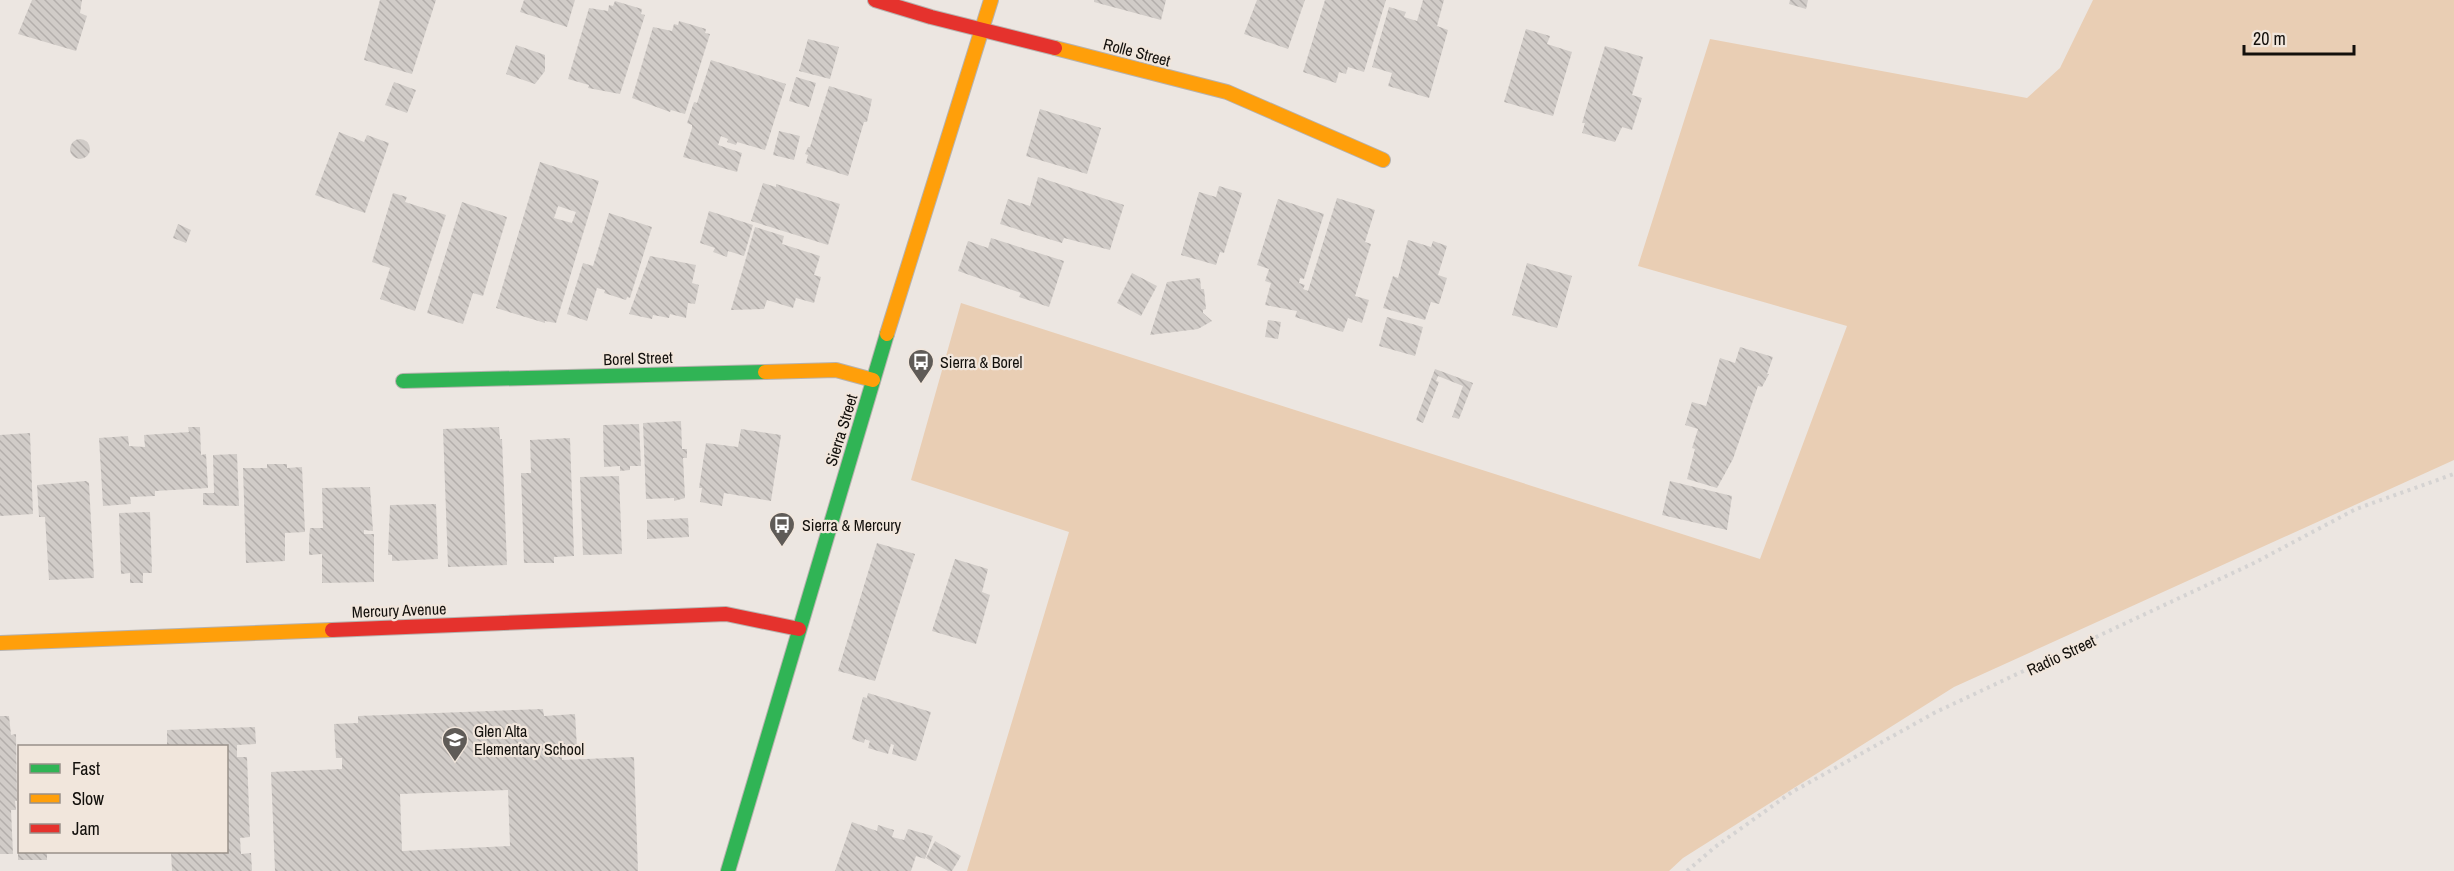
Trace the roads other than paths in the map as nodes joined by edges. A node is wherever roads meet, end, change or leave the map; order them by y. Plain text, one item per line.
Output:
1 (875, 0) edge
2 (991, 0) edge
3 (982, 29) junction
4 (1383, 160) dead end
5 (873, 380) junction
6 (403, 381) dead end
7 (799, 629) junction
8 (0, 643) edge
9 (728, 871) edge

1 - 3 street, Rolle Street
2 - 3 street, Sierra Street
3 - 4 street, Rolle Street
3 - 5 street, Sierra Street
5 - 6 street, Borel Street
5 - 7 street, Sierra Street
7 - 8 street, Mercury Avenue
7 - 9 street, Sierra Street

